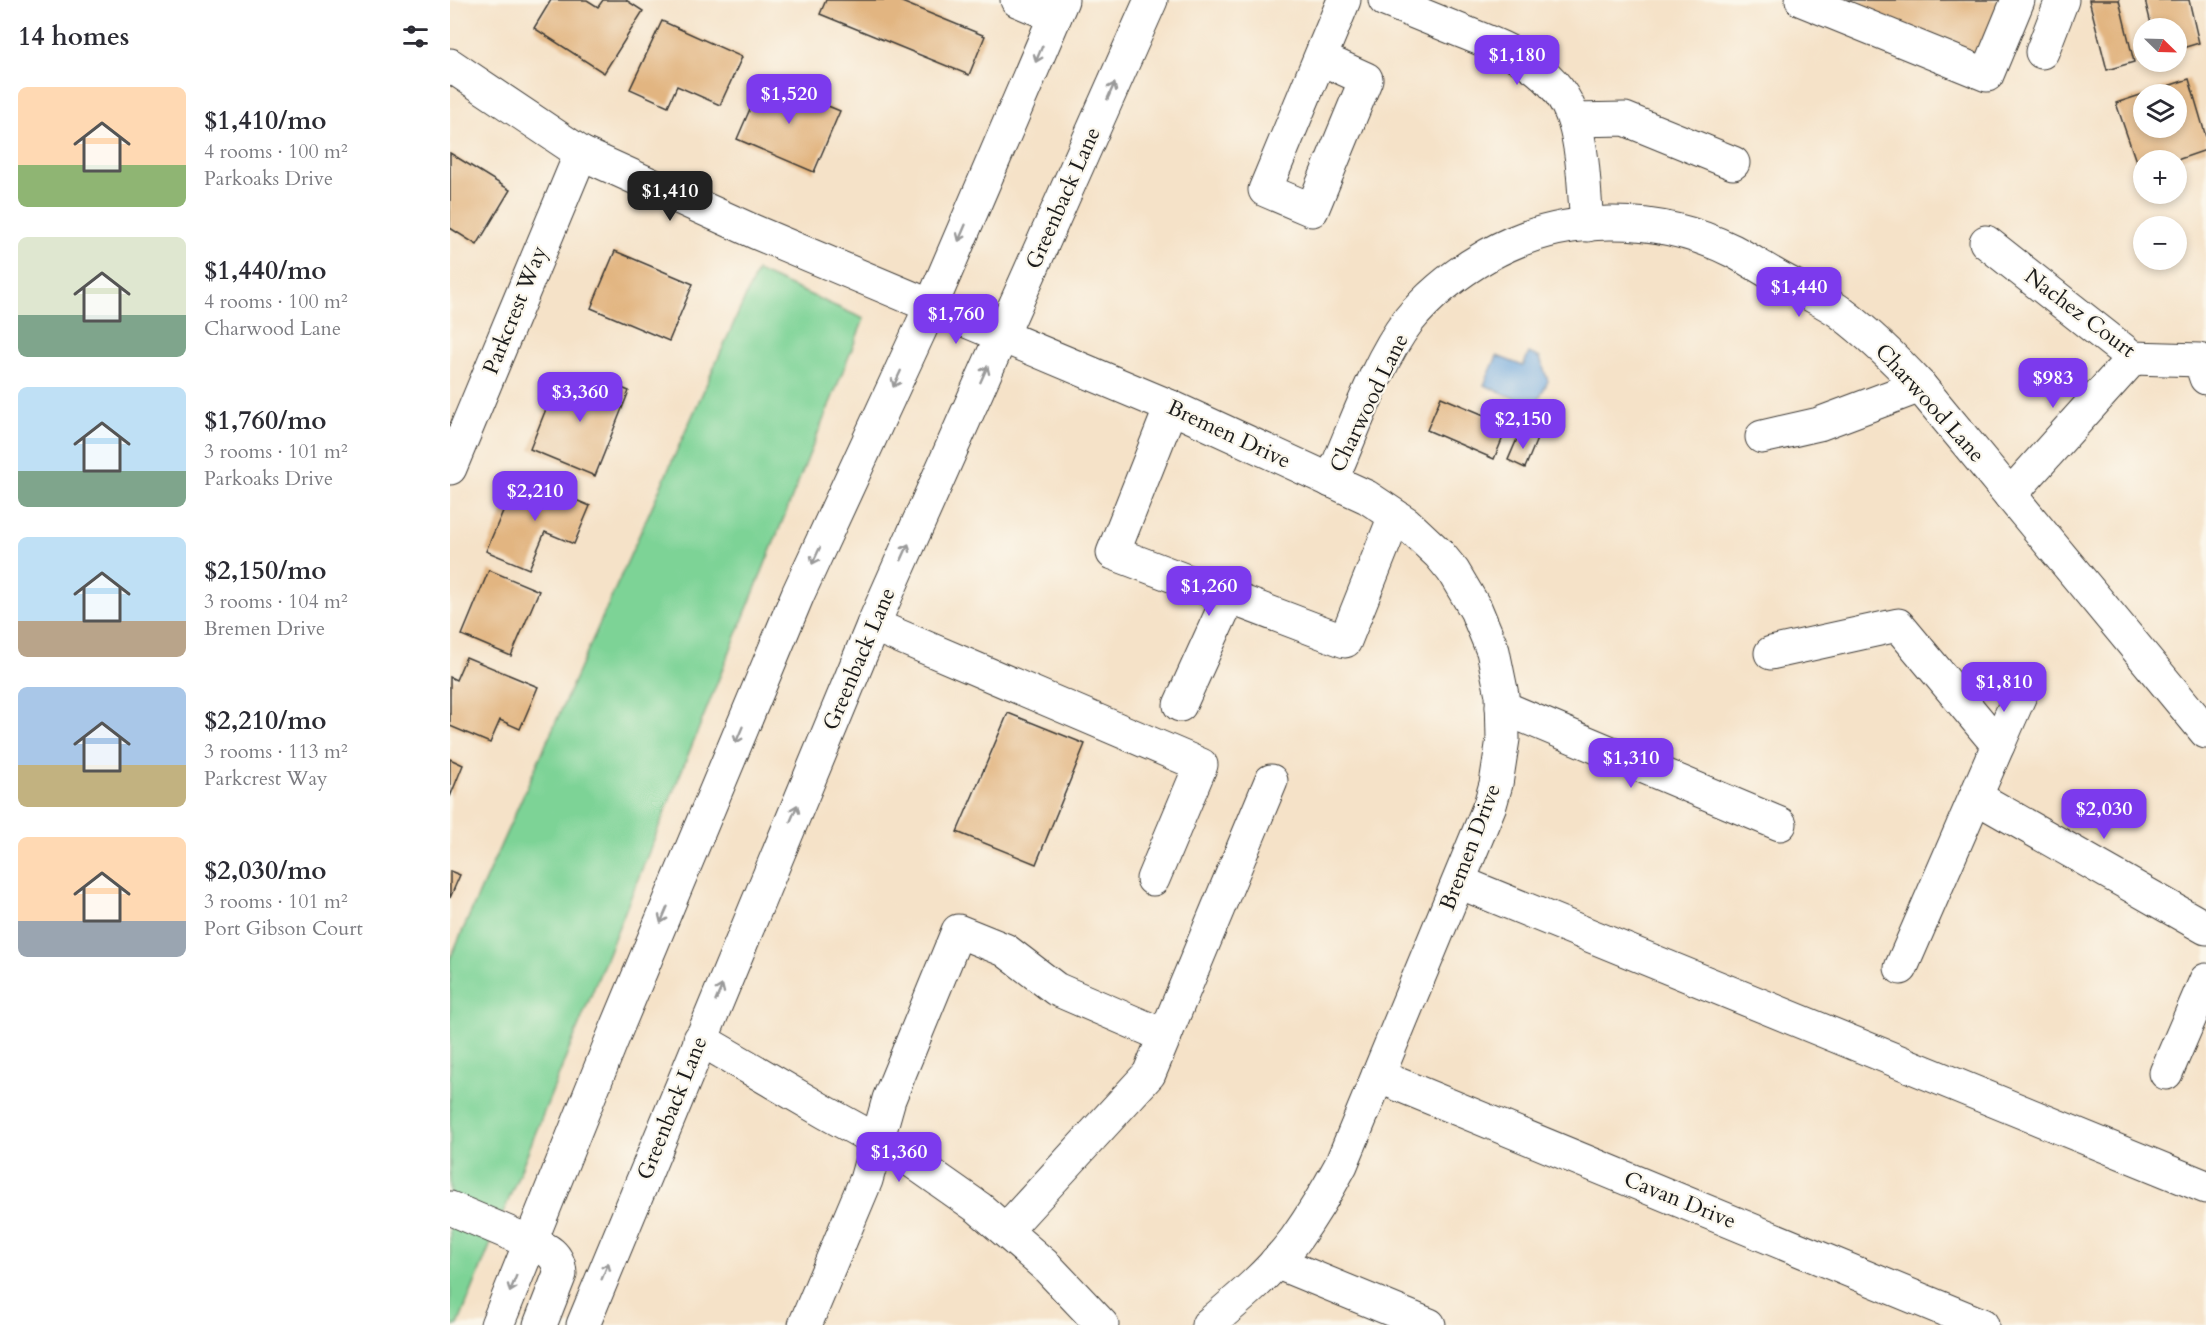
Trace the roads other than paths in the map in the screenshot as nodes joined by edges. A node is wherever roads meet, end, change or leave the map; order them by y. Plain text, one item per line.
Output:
1 (1017, 0) edge
2 (1151, 0) edge
3 (1344, 0) edge
4 (1385, 0) edge
5 (1802, 0) edge
6 (2018, 0) edge
7 (2062, 0) edge
8 (1058, 8) edge
9 (2042, 51) dead end
10 (1320, 58) dead end
11 (450, 65) edge
12 (1574, 120) junction
13 (581, 153) junction
14 (1733, 163) dead end
15 (1587, 225) junction
16 (1986, 242) dead end
17 (930, 306) junction
18 (1002, 336) junction
19 (2133, 358) junction
20 (2206, 378) edge
21 (1920, 386) junction
22 (1171, 407) junction
23 (1762, 437) dead end
24 (450, 468) edge
25 (1331, 481) junction
26 (2010, 495) junction
27 (1395, 516) junction
28 (1228, 597) junction
29 (873, 625) junction
30 (1771, 654) dead end
31 (2020, 695) dead end
32 (1180, 705) dead end
33 (1502, 707) junction
34 (2204, 727) edge
35 (1998, 746) junction
36 (1271, 781) dead end
37 (1976, 796) junction
38 (1780, 824) dead end
39 (1153, 879) dead end
40 (1459, 882) junction
41 (2206, 928) edge
42 (1901, 969) dead end
43 (2206, 980) edge
44 (1165, 1036) junction
45 (700, 1039) junction
46 (2166, 1072) dead end
47 (1378, 1076) junction
48 (879, 1140) junction
49 (2206, 1187) edge
50 (450, 1208) edge
51 (1006, 1230) junction
52 (530, 1242) junction
53 (1276, 1262) junction
54 (497, 1325) edge
55 (540, 1325) edge
56 (583, 1325) edge
57 (805, 1325) edge
58 (1102, 1325) edge
59 (1208, 1325) edge
60 (1429, 1325) edge
61 (1982, 1325) edge

1 - 8 street
18 -> 2 street, Greenback Lane
3 - 10 street
4 - 12 street
5 - 6 street
7 - 9 street
8 -> 17 street
11 - 13 street, Bremen Drive
12 - 14 street
12 - 15 street
13 - 17 street, Bremen Drive
13 - 24 street, Parkcrest Way
15 - 21 street, Charwood Lane
15 - 25 street, Charwood Lane
16 - 19 street, Nachez Court
17 - 18 street, Bremen Drive
17 -> 52 street
18 - 22 street, Bremen Drive
29 -> 18 street, Greenback Lane
19 - 20 street, Nachez Court
19 - 26 street
21 - 23 street
21 - 26 street, Charwood Lane
22 - 25 street, Bremen Drive
22 - 28 street
25 - 27 street, Bremen Drive
26 - 34 street, Charwood Lane
27 - 28 street
27 - 33 street, Bremen Drive
28 - 32 street
29 - 39 street
45 -> 29 street, Greenback Lane
30 - 35 street
31 - 35 street
33 - 38 street
33 - 40 street, Bremen Drive
35 - 37 street
36 - 44 street
37 - 41 street
37 - 42 street
40 - 47 street, Bremen Drive
40 - 49 street
43 - 46 street
44 - 48 street
44 - 51 street
45 - 48 street
56 -> 45 street, Greenback Lane
47 - 53 street, Bremen Drive
47 - 61 street, Cavan Drive
48 - 51 street
48 - 57 street
50 - 52 street
51 - 58 street
52 -> 54 street
52 - 55 street
53 - 59 street, Bremen Drive
53 - 60 street

